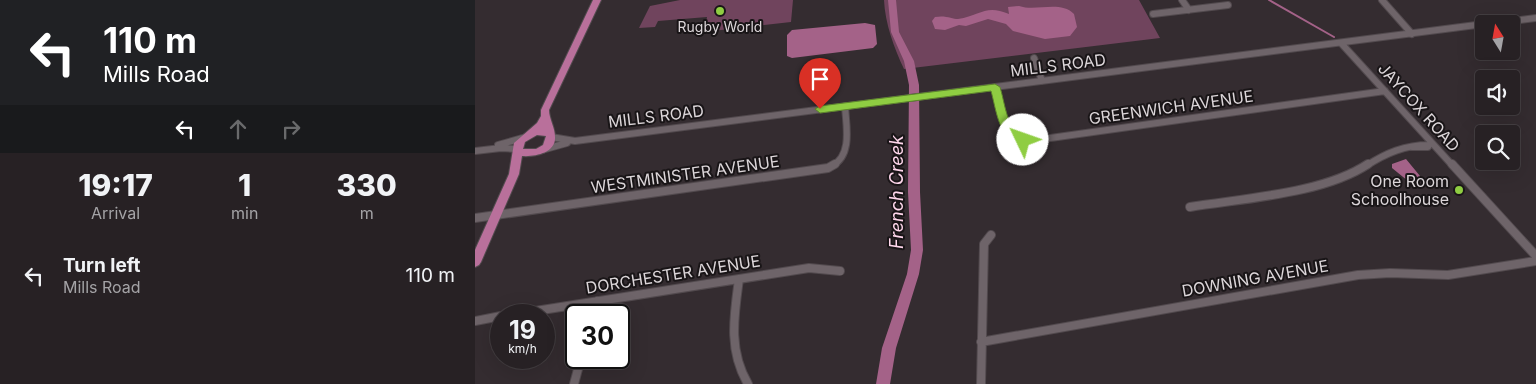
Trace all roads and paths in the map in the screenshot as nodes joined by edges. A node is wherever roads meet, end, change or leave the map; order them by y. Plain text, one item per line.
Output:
1 (597, 0) edge
2 (1182, 0) edge
3 (1382, 0) edge
4 (1228, 5) dead end
5 (1189, 10) junction
6 (1153, 14) dead end
7 (1536, 18) edge
8 (1520, 20) edge
9 (1475, 25) edge
10 (1412, 34) junction
11 (1341, 43) junction
12 (1034, 58) dead end
13 (1041, 81) junction
14 (995, 87) junction
15 (1385, 91) junction
16 (845, 106) junction
17 (545, 116) junction
18 (529, 135) junction
19 (551, 136) junction
20 (575, 140) junction
21 (1431, 144) junction
22 (490, 148) junction
23 (517, 150) junction
24 (475, 151) edge
25 (537, 151) junction
26 (514, 174) junction
27 (1189, 207) dead end
28 (497, 214) junction
29 (475, 218) edge
30 (991, 234) dead end
31 (1536, 256) edge
32 (1536, 261) edge
33 (475, 262) edge
34 (840, 271) dead end
35 (739, 279) junction
36 (597, 301) junction
37 (596, 304) edge
38 (555, 308) edge
39 (490, 318) edge
40 (475, 320) edge
41 (981, 342) junction
42 (578, 369) edge
43 (574, 384) edge
44 (748, 384) edge
45 (981, 384) edge

1 - 17 main road
2 - 5 street
3 - 10 street
4 - 5 street
5 - 6 street
7 - 8 street
9 - 10 street, MILLS ROAD
10 - 11 street, MILLS ROAD
11 - 13 street, MILLS ROAD
11 - 15 street, JAYCOX ROAD
12 - 13 street
13 - 14 street, MILLS ROAD
14 - 15 street, GREENWICH AVENUE
14 - 16 street, MILLS ROAD
15 - 21 street, JAYCOX ROAD
16 - 20 street, MILLS ROAD
16 - 28 street, WESTMINISTER AVENUE
17 - 18 main road
17 - 19 main road
18 - 19 main road
18 - 22 street
18 - 23 main road
19 - 20 street, MILLS ROAD
19 - 25 main road
20 - 25 street, MILLS ROAD
21 - 27 street
21 - 31 street, JAYCOX ROAD
22 - 23 street
22 - 24 street
23 - 25 main road
23 - 26 main road
25 - 26 main road
26 - 28 main road
28 - 29 street, WESTMINISTER AVENUE
28 - 33 main road
30 - 41 street
32 - 41 street, DOWNING AVENUE
34 - 35 street, DORCHESTER AVENUE
35 - 36 street, DORCHESTER AVENUE
35 - 44 street
36 - 37 street
36 - 38 street, DORCHESTER AVENUE
39 - 40 street
41 - 45 street
42 - 43 street

